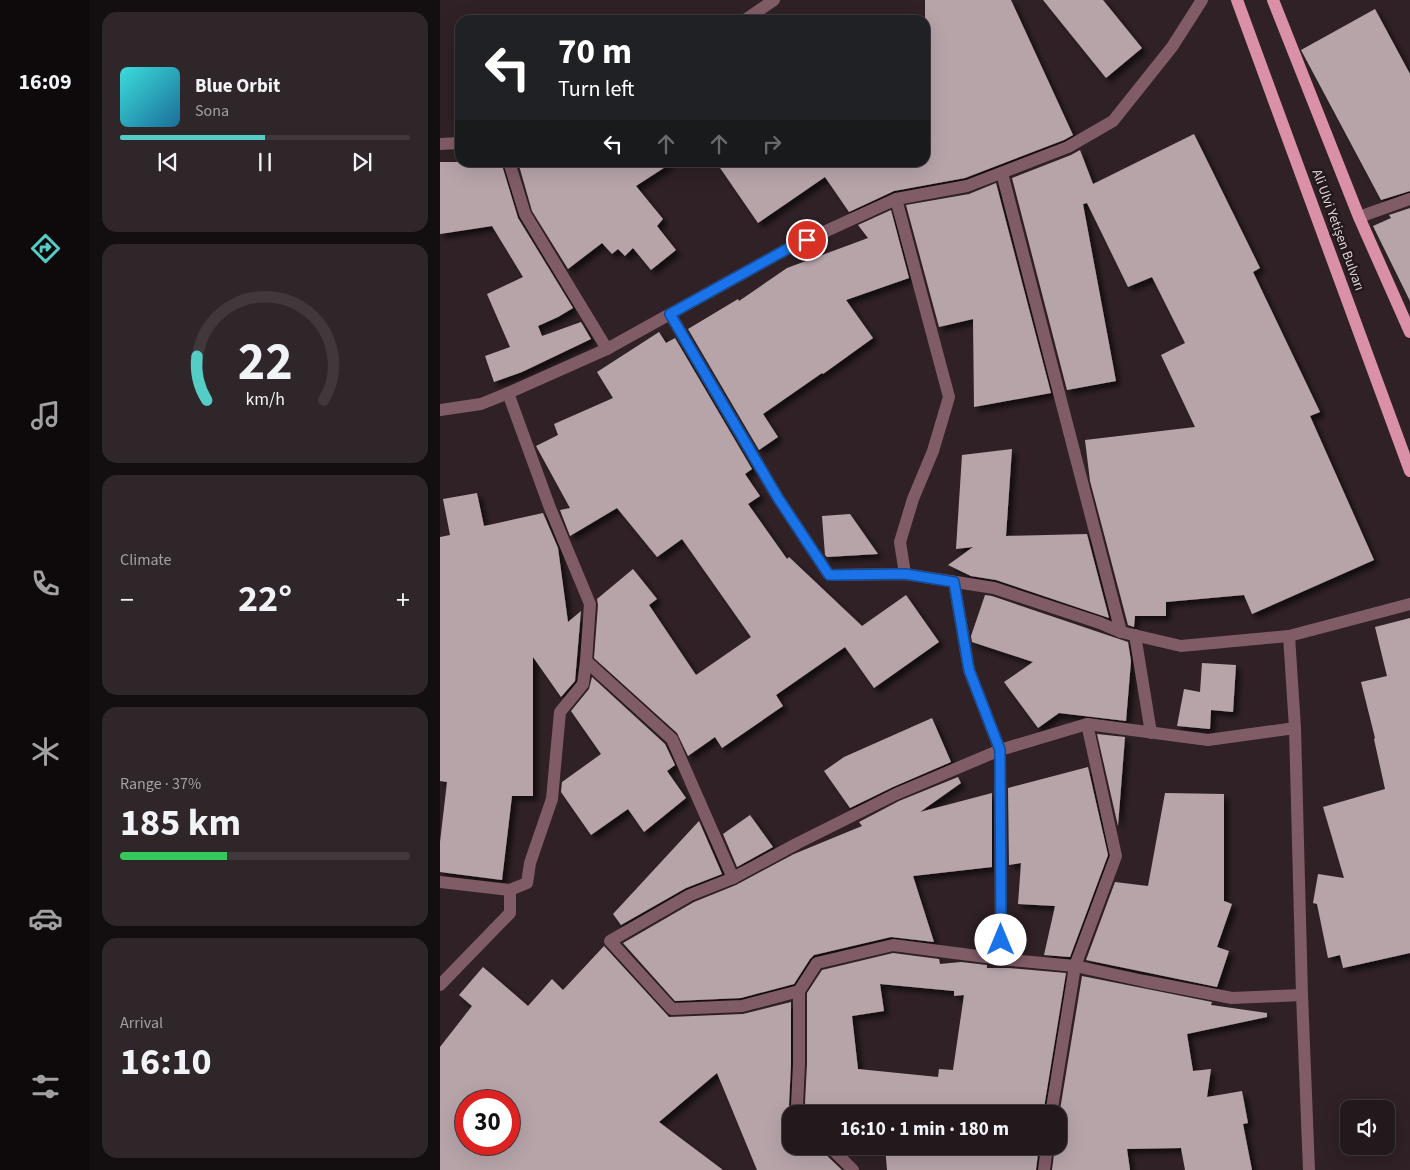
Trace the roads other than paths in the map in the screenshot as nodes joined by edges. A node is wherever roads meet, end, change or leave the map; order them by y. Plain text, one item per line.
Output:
1 (774, 0) edge
2 (1202, 0) edge
3 (1238, 0) edge
4 (1273, 0) edge
5 (753, 15) edge
6 (455, 143) edge
7 (440, 144) edge
8 (511, 167) edge
9 (1002, 172) junction
10 (896, 199) junction
11 (1410, 199) edge
12 (1359, 217) junction
13 (670, 314) junction
14 (1410, 332) edge
15 (607, 350) junction
16 (508, 394) junction
17 (440, 410) edge
18 (1410, 471) edge
19 (905, 574) junction
20 (954, 582) junction
21 (1410, 604) edge
22 (1121, 632) junction
23 (1134, 635) junction
24 (1289, 636) junction
25 (586, 661) junction
26 (1087, 724) junction
27 (1295, 728) junction
28 (1151, 733) junction
29 (1000, 750) junction
30 (733, 878) junction
31 (440, 882) edge
32 (510, 890) junction
33 (1001, 959) junction
34 (1075, 966) junction
35 (440, 985) edge
36 (800, 991) junction
37 (1302, 995) junction
38 (797, 1105) edge
39 (1052, 1105) edge
40 (838, 1155) edge
41 (1046, 1155) edge
42 (853, 1170) edge
43 (1044, 1170) edge
44 (1309, 1170) edge

1 - 5 street
2 - 9 street
3 - 18 main road, Ali Ulvi Yetişen Bulvarı
4 - 12 main road
6 - 7 street
8 - 15 street
9 - 10 street
9 - 22 street
10 - 13 street
10 - 19 street
11 - 12 street
12 - 14 main road
13 - 15 street
13 - 19 street
15 - 16 street
16 - 17 street
16 - 25 street
19 - 20 street
20 - 22 street
20 - 29 street
21 - 24 street
22 - 23 street
23 - 24 street
23 - 28 street
24 - 27 street
25 - 30 street
25 - 32 street
26 - 28 street
26 - 29 street
26 - 34 street
27 - 28 street
27 - 37 street
29 - 30 street
29 - 33 street
30 - 36 street
31 - 32 street
32 - 35 street
33 - 34 street
33 - 36 street
34 - 37 street
34 - 39 street
36 - 38 street
37 - 44 street
40 - 42 street
41 - 43 street

